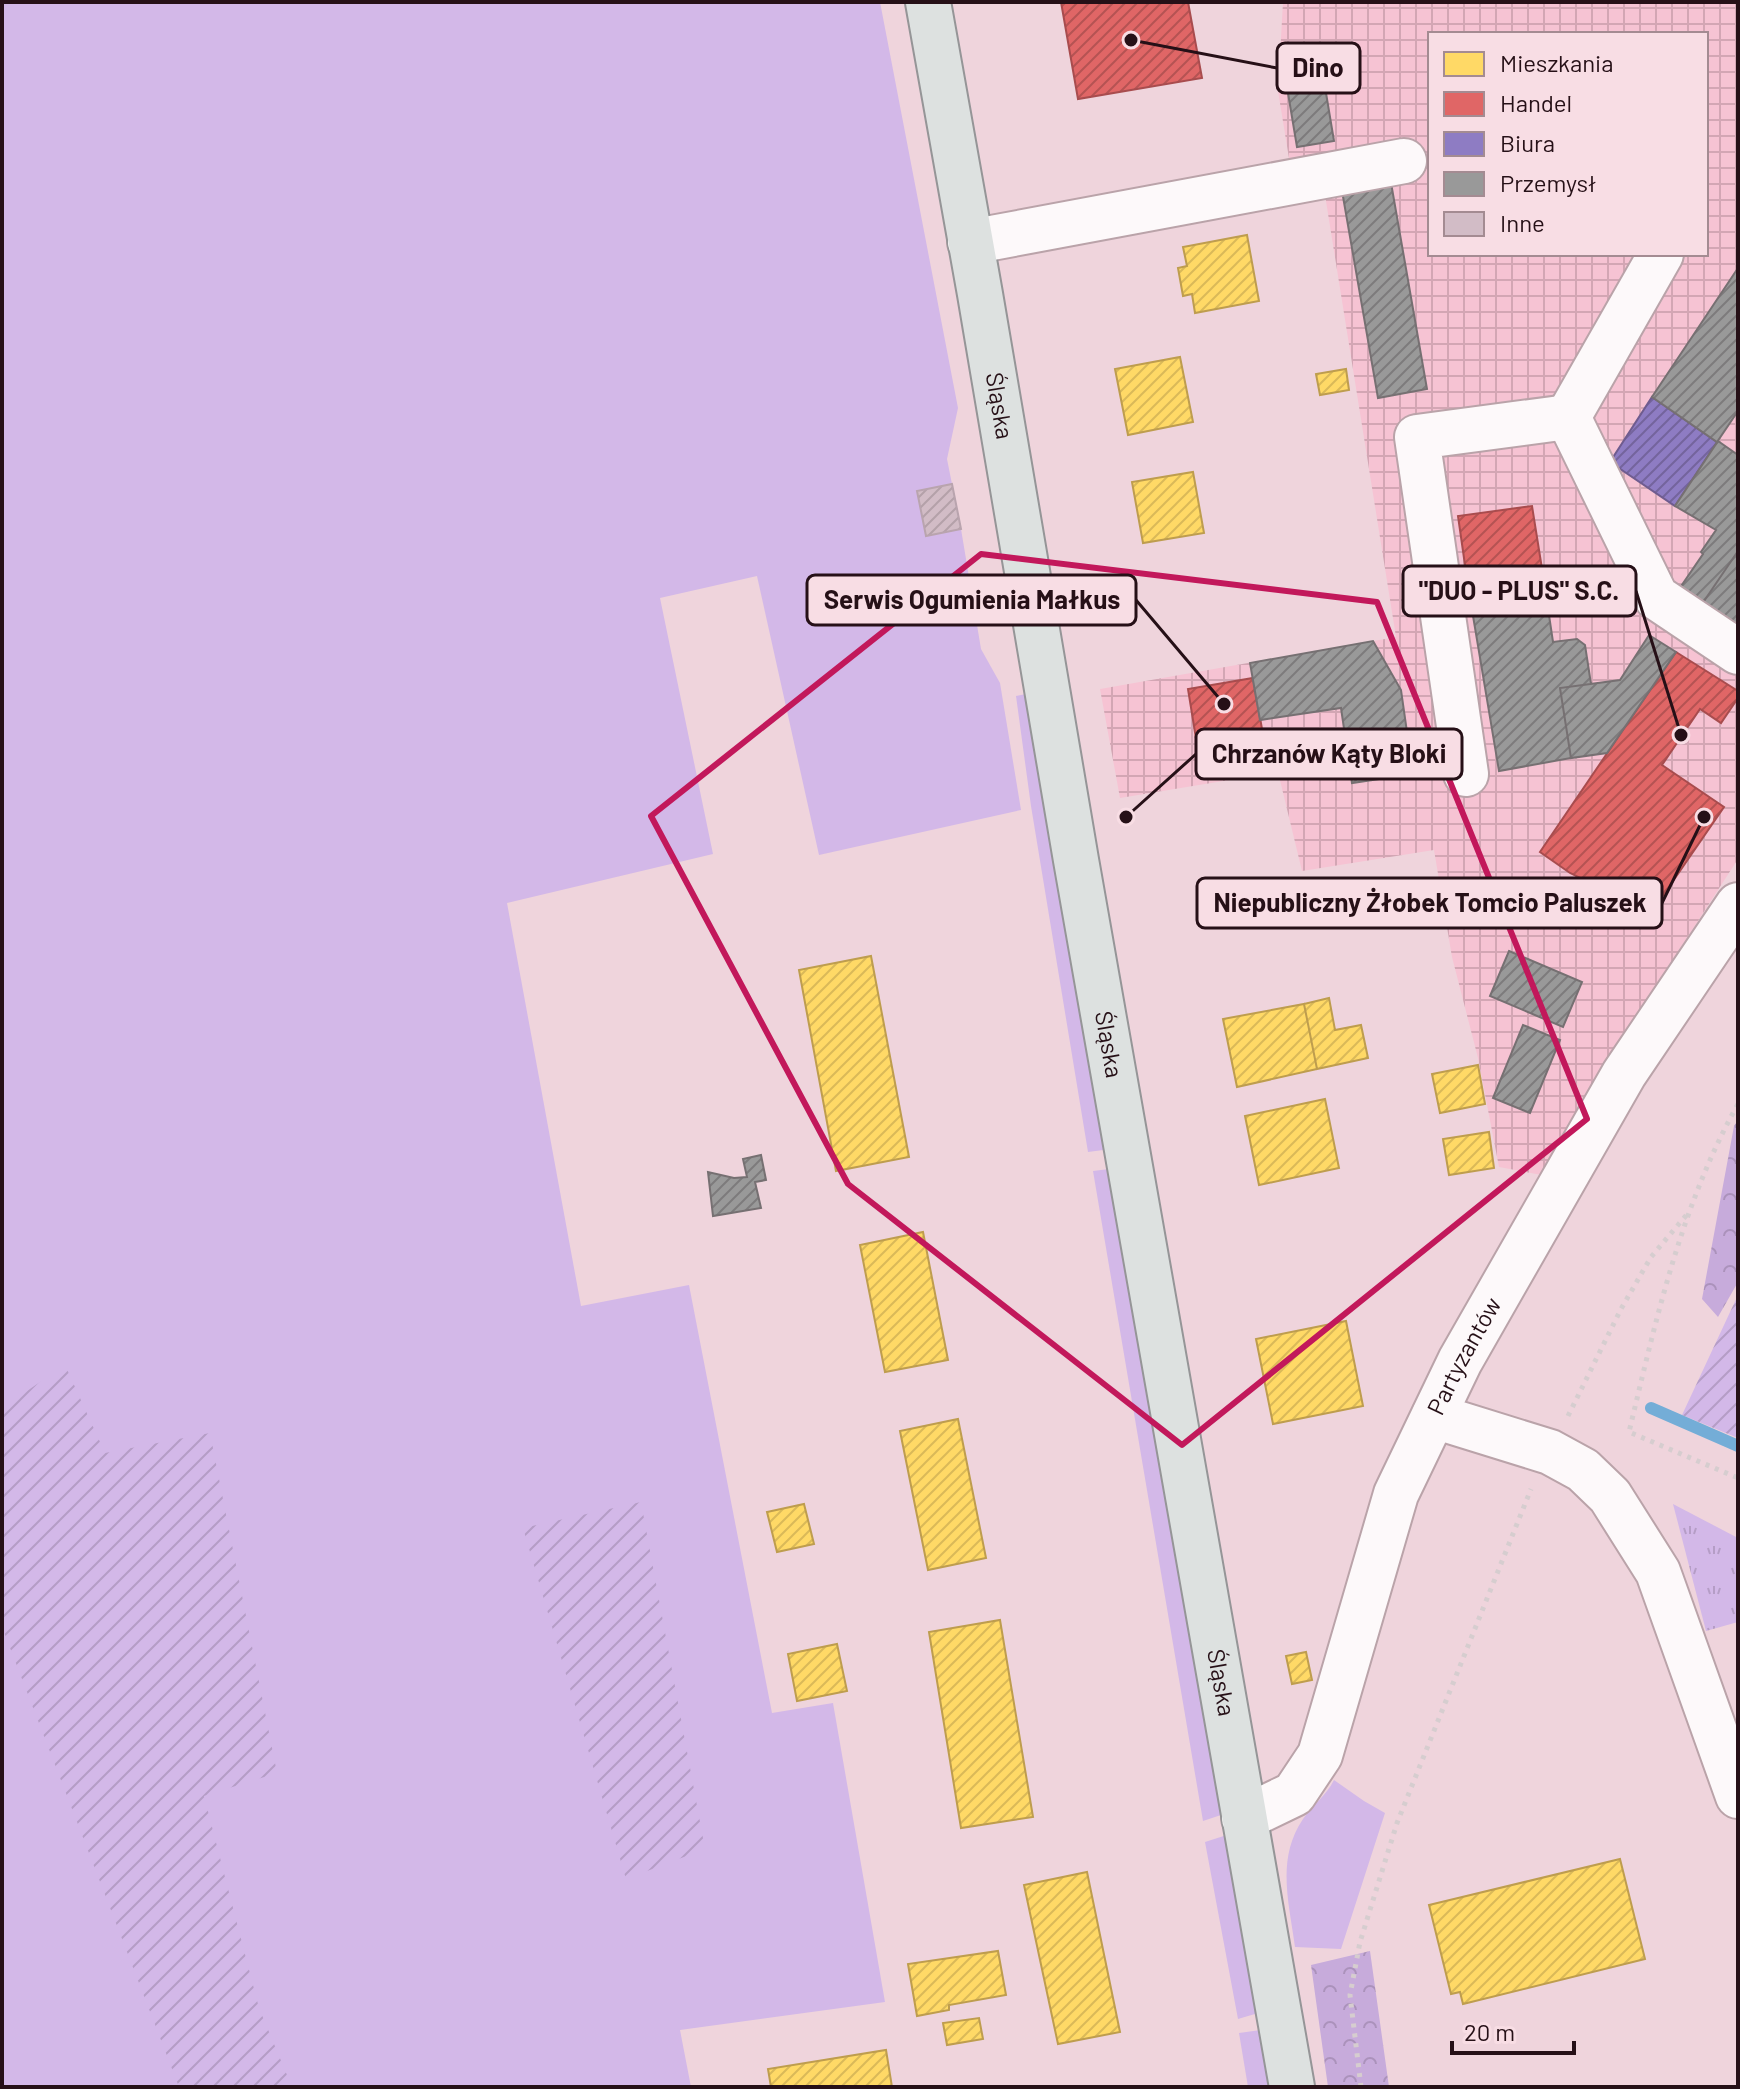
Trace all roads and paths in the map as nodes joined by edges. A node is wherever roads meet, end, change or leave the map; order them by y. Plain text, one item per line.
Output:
1 (928, 2) edge
2 (1404, 161) dead end
3 (970, 242) junction
4 (1660, 256) edge
5 (1568, 417) junction
6 (1738, 652) edge
7 (1466, 774) dead end
8 (1738, 905) edge
9 (1738, 1104) edge
10 (1689, 1212) junction
11 (1434, 1416) junction
12 (1550, 1452) junction
13 (1738, 1478) edge
14 (1738, 1796) edge
15 (1244, 1818) junction
16 (1292, 2087) edge
17 (1361, 2087) edge

1 - 3 main road, Śląska
2 - 3 street
3 - 15 main road, Śląska
4 - 5 street
5 - 6 street
5 - 7 street
8 - 11 street, Partyzantów
9 - 10 path
10 - 12 path
10 - 13 path
11 - 12 street
11 - 15 street, Partyzantów
12 - 14 street
12 - 17 path
15 - 16 main road, Śląska

